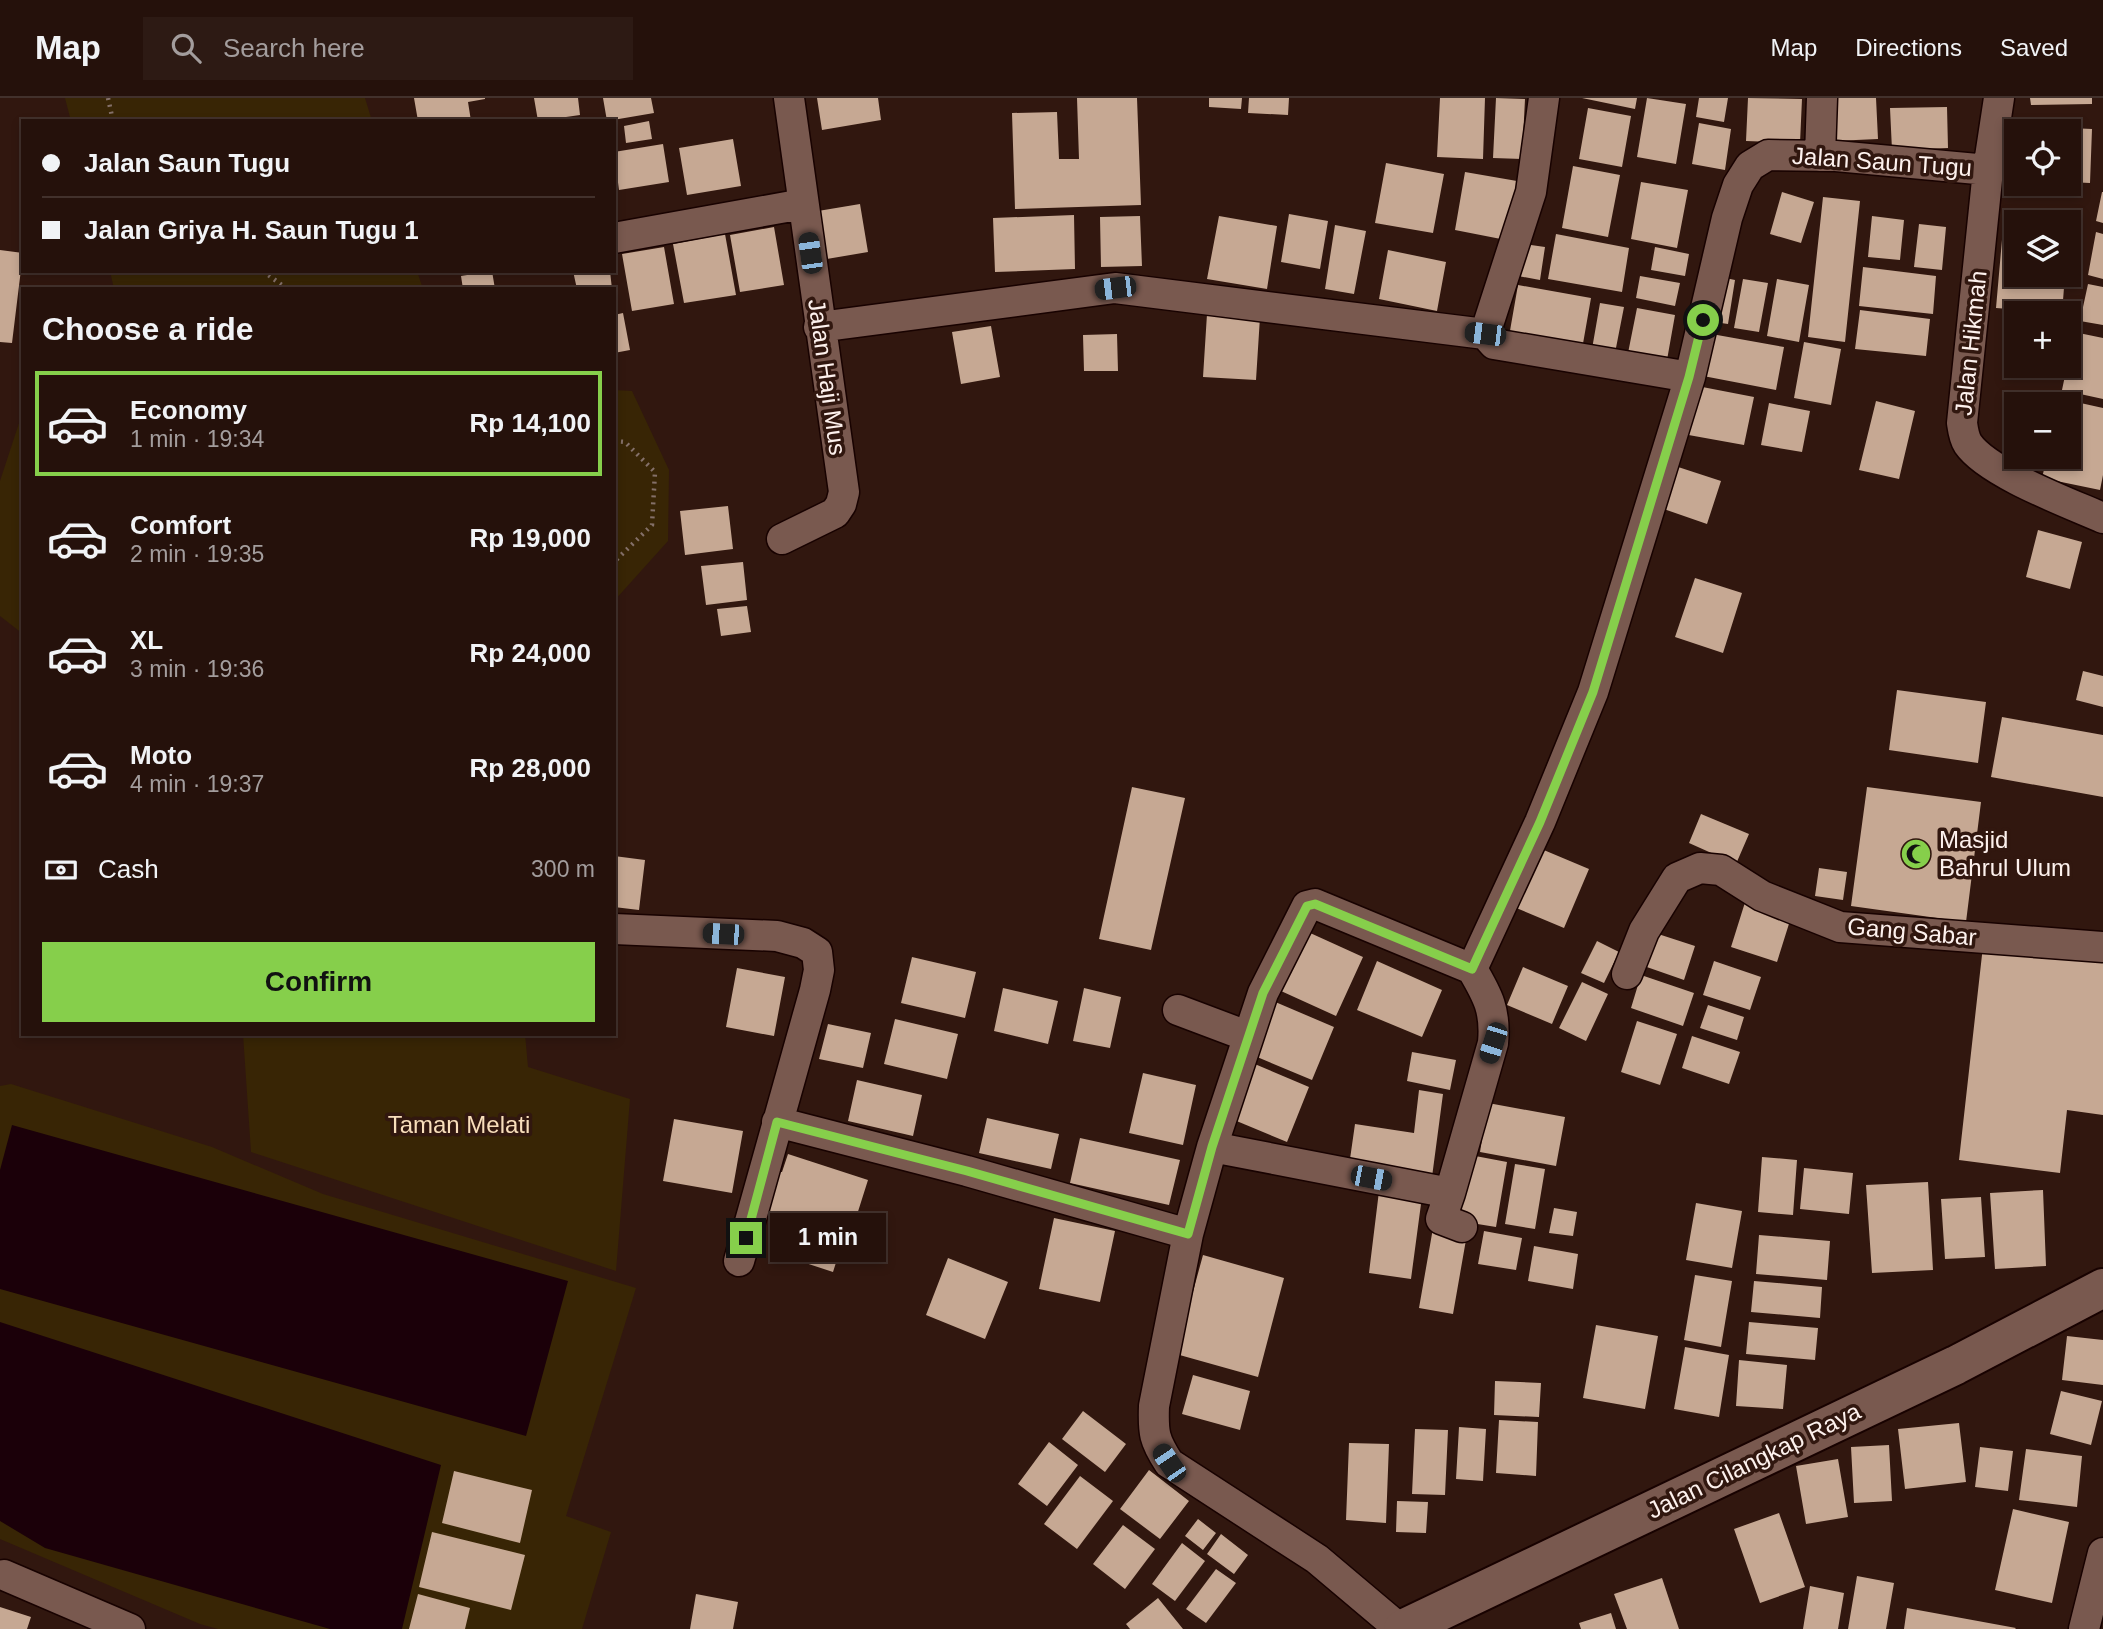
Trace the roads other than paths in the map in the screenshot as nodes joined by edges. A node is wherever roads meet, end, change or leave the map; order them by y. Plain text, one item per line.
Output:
1 (789, 98) edge
2 (1544, 98) edge
3 (1822, 98) edge
4 (1999, 98) edge
5 (1820, 156) junction
6 (1988, 170) junction
7 (803, 204) junction
8 (616, 238) edge
9 (819, 327) junction
10 (1485, 334) junction
11 (1689, 377) junction
12 (2103, 518) edge
13 (782, 539) dead end
14 (616, 929) edge
15 (2103, 947) edge
16 (1472, 969) junction
17 (1627, 974) dead end
18 (1178, 1010) dead end
19 (1247, 1036) junction
20 (777, 1122) junction
21 (1212, 1147) junction
22 (1450, 1193) junction
23 (1462, 1227) dead end
24 (1188, 1234) junction
25 (739, 1261) dead end
26 (2103, 1288) edge
27 (2103, 1553) edge
28 (4, 1575) dead end
29 (130, 1629) edge
30 (1401, 1629) edge
31 (2084, 1629) edge

1 - 7 street, Jalan Haji Mus
2 - 10 street
3 - 5 street
4 - 6 street, Jalan Hikmah
5 - 6 street, Jalan Saun Tugu
5 - 11 street, Jalan Saun Tugu
6 - 12 street, Jalan Hikmah
7 - 8 street
7 - 9 street, Jalan Haji Mus
9 - 10 street
9 - 13 street, Jalan Haji Mus
10 - 11 street
11 - 16 street, Jalan Saun Tugu
14 - 20 street
15 - 17 street, Gang Sabar
16 - 19 street
16 - 22 street
18 - 19 street
19 - 21 street
20 - 24 street
20 - 25 street
21 - 22 street
21 - 24 street
22 - 23 street
24 - 30 street
26 - 30 street, Jalan Cilangkap Raya
27 - 31 street
28 - 29 street

